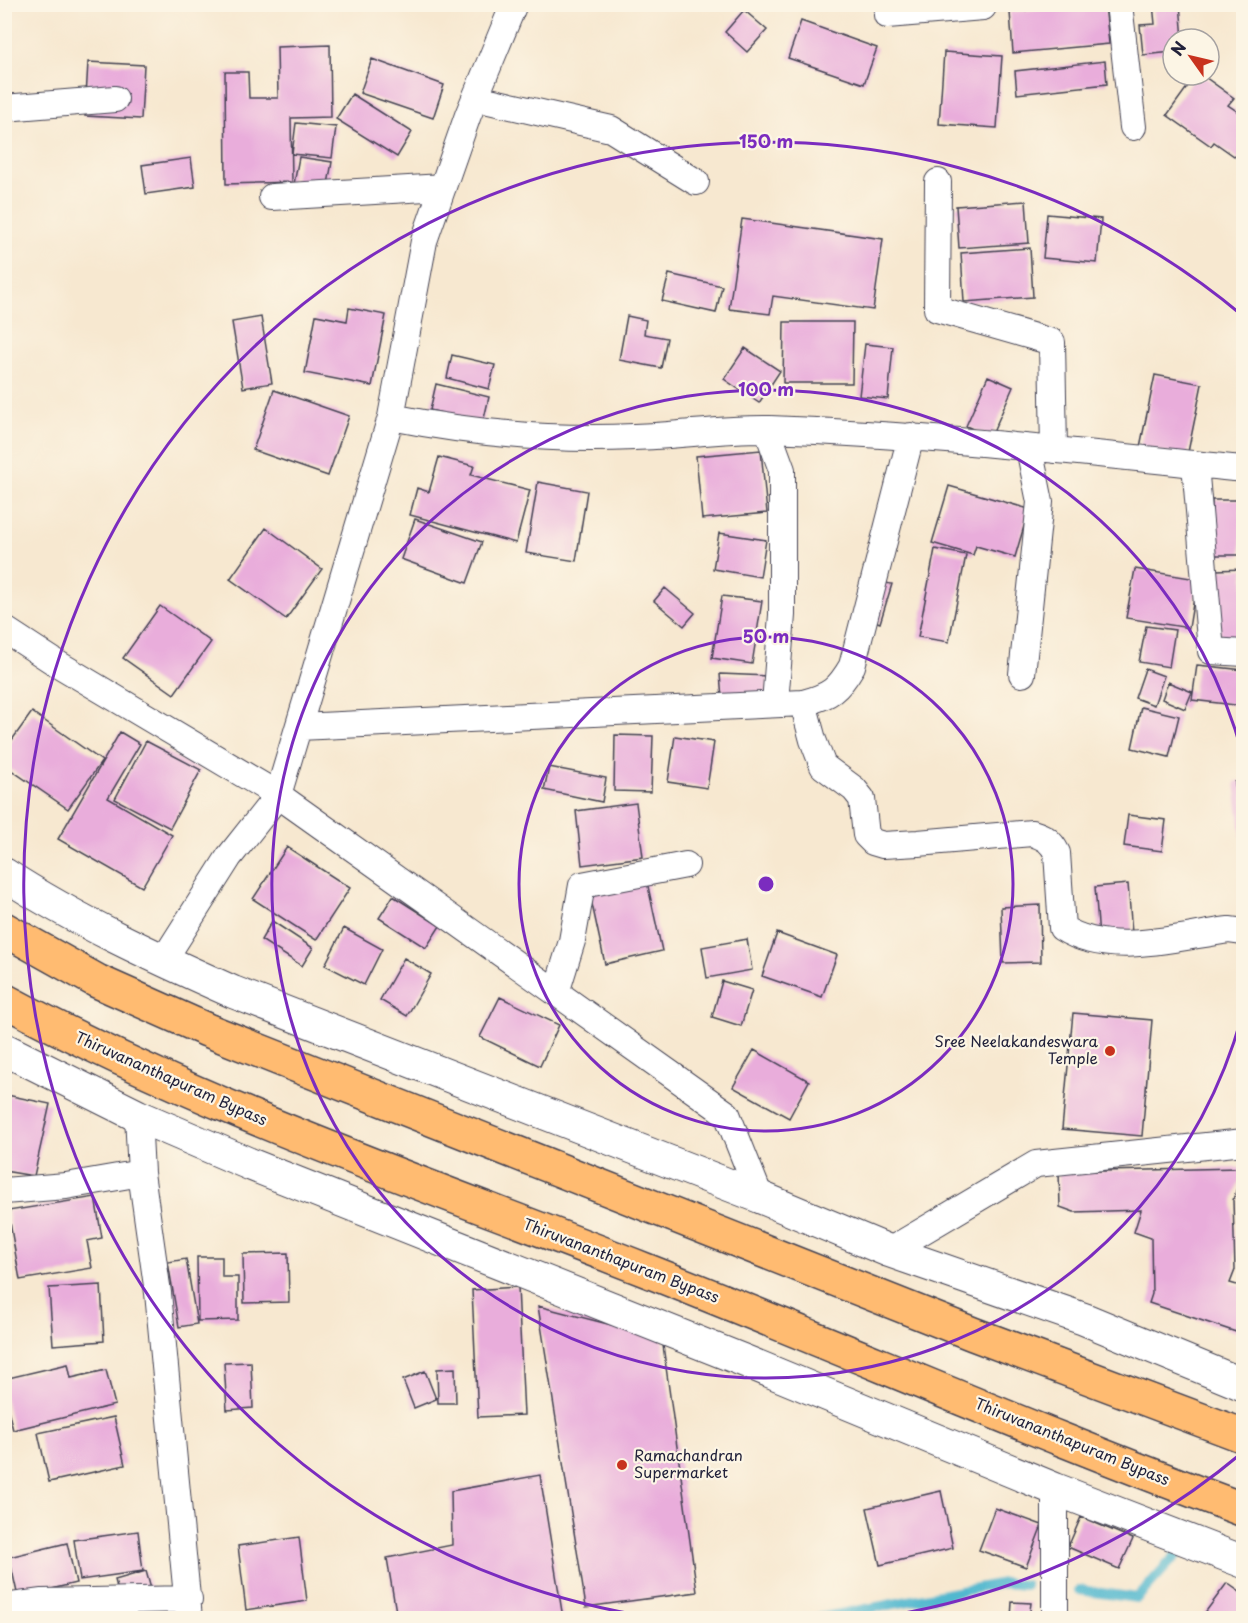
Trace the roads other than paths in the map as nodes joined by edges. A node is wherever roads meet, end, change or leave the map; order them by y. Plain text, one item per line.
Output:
1 (514, 4) edge
2 (983, 4) edge
3 (1119, 4) edge
4 (887, 15) dead end
5 (476, 98) junction
6 (115, 99) dead end
7 (4, 108) edge
8 (1133, 127) dead end
9 (696, 182) dead end
10 (938, 183) dead end
11 (443, 187) junction
12 (272, 197) dead end
13 (391, 417) junction
14 (767, 429) junction
15 (911, 436) junction
16 (1029, 448) junction
17 (1054, 450) junction
18 (1195, 464) junction
19 (1244, 469) edge
20 (4, 629) edge
21 (1244, 653) edge
22 (1022, 674) dead end
23 (775, 703) junction
24 (803, 703) junction
25 (299, 727) junction
26 (278, 795) junction
27 (686, 865) dead end
28 (4, 873) edge
29 (4, 928) edge
30 (1244, 932) edge
31 (163, 961) junction
32 (556, 993) junction
33 (4, 1000) edge
34 (4, 1049) edge
35 (138, 1116) junction
36 (1244, 1142) edge
37 (141, 1173) junction
38 (4, 1191) edge
39 (760, 1197) junction
40 (889, 1251) junction
41 (1244, 1385) edge
42 (1244, 1436) edge
43 (1054, 1489) junction
44 (1244, 1510) edge
45 (1244, 1562) edge
46 (4, 1607) edge
47 (189, 1609) edge
48 (1056, 1618) edge

1 - 5 street
2 - 4 street
3 - 8 street
5 - 9 street
5 - 11 street
6 - 7 street
10 - 17 street
11 - 12 street
11 - 13 street
13 - 14 street
13 - 25 street
14 - 15 street
14 - 23 street
15 - 16 street
15 - 24 street
16 - 17 street
16 - 22 street
17 - 18 street
18 - 19 street
18 - 21 street
20 - 26 street
23 - 24 street
23 - 25 street
24 - 30 street
25 - 26 street
26 - 31 street
26 - 32 street
27 - 32 street
28 - 31 street
29 - 42 highway
31 - 39 street
32 - 39 street
33 - 44 highway, Thiruvananthapuram Bypass
34 - 35 street
35 - 37 street
35 - 43 street
36 - 40 street
37 - 38 street
37 - 47 street
39 - 40 street
40 - 41 street
43 - 45 street
43 - 48 street
46 - 47 street

